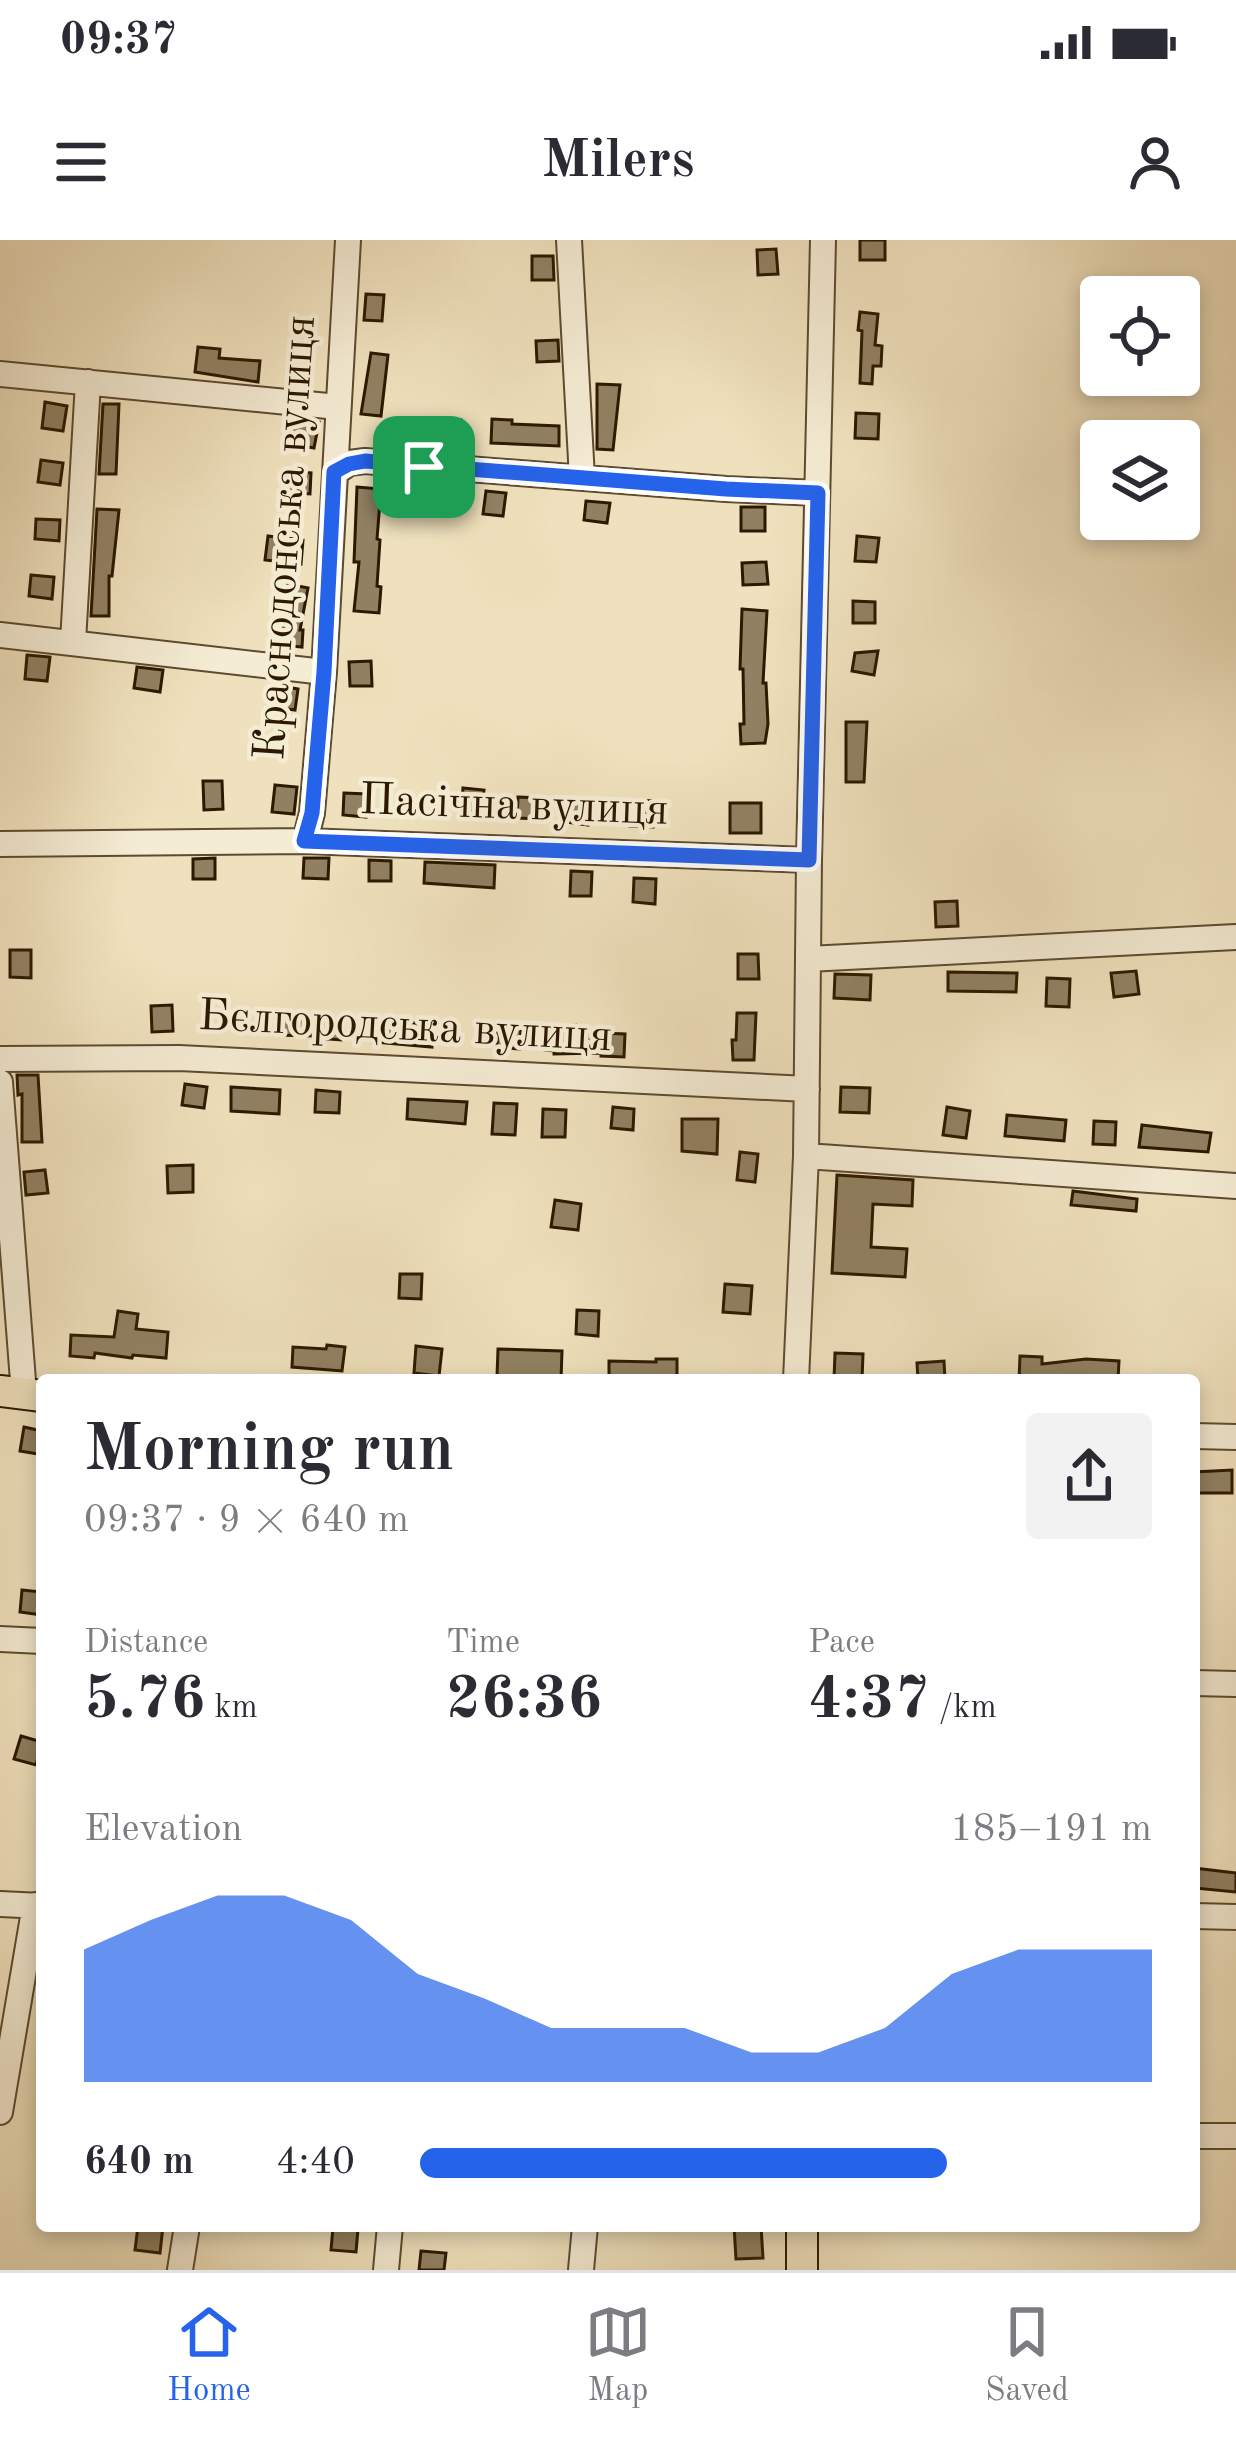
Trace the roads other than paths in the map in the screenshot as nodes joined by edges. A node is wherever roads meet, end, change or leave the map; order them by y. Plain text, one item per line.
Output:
1 (348, 240) edge
2 (569, 240) edge
3 (823, 240) edge
4 (0, 374) edge
5 (88, 382) junction
6 (338, 407) junction
7 (334, 472) junction
8 (582, 478) junction
9 (818, 493) junction
10 (0, 634) edge
11 (74, 642) junction
12 (324, 672) junction
13 (304, 841) junction
14 (0, 844) edge
15 (809, 860) junction
16 (1236, 937) edge
17 (808, 959) junction
18 (0, 1059) edge
19 (0, 1082) edge
20 (807, 1089) junction
21 (806, 1156) junction
22 (1236, 1186) edge
23 (796, 1374) edge
24 (22, 1394) edge
25 (1200, 1436) edge
26 (1236, 1437) edge
27 (0, 1639) edge
28 (36, 1641) edge
29 (1200, 1683) edge
30 (1236, 1684) edge
31 (0, 1904) edge
32 (36, 1906) edge
33 (1200, 1916) edge
34 (1236, 1917) edge
35 (36, 1922) edge
36 (0, 2112) edge
37 (1200, 2136) edge
38 (1236, 2136) edge
39 (186, 2232) edge
40 (389, 2232) edge
41 (584, 2232) edge
42 (802, 2232) edge
43 (180, 2270) edge
44 (386, 2270) edge
45 (581, 2270) edge
46 (802, 2270) edge

1 - 6 street, Краснодонська вулиця
2 - 8 street
3 - 9 street
4 - 5 street
5 - 6 street
5 - 11 street
6 - 7 street, Краснодонська вулиця
7 - 8 street
7 - 12 street, Краснодонська вулиця
8 - 9 street
9 - 15 street
10 - 11 street
11 - 12 street
12 - 13 street, Краснодонська вулиця
13 - 14 street, Пасічна вулиця
13 - 15 street, Пасічна вулиця
15 - 17 street
16 - 17 street
17 - 20 street
18 - 20 street, Бєлгородська вулиця
19 - 24 street
20 - 21 street
21 - 22 street
21 - 23 street
25 - 26 street
27 - 28 street
29 - 30 street
31 - 32 street
33 - 34 street
35 - 36 street
37 - 38 street
39 - 43 street
40 - 44 street
41 - 45 street
42 - 46 main road

